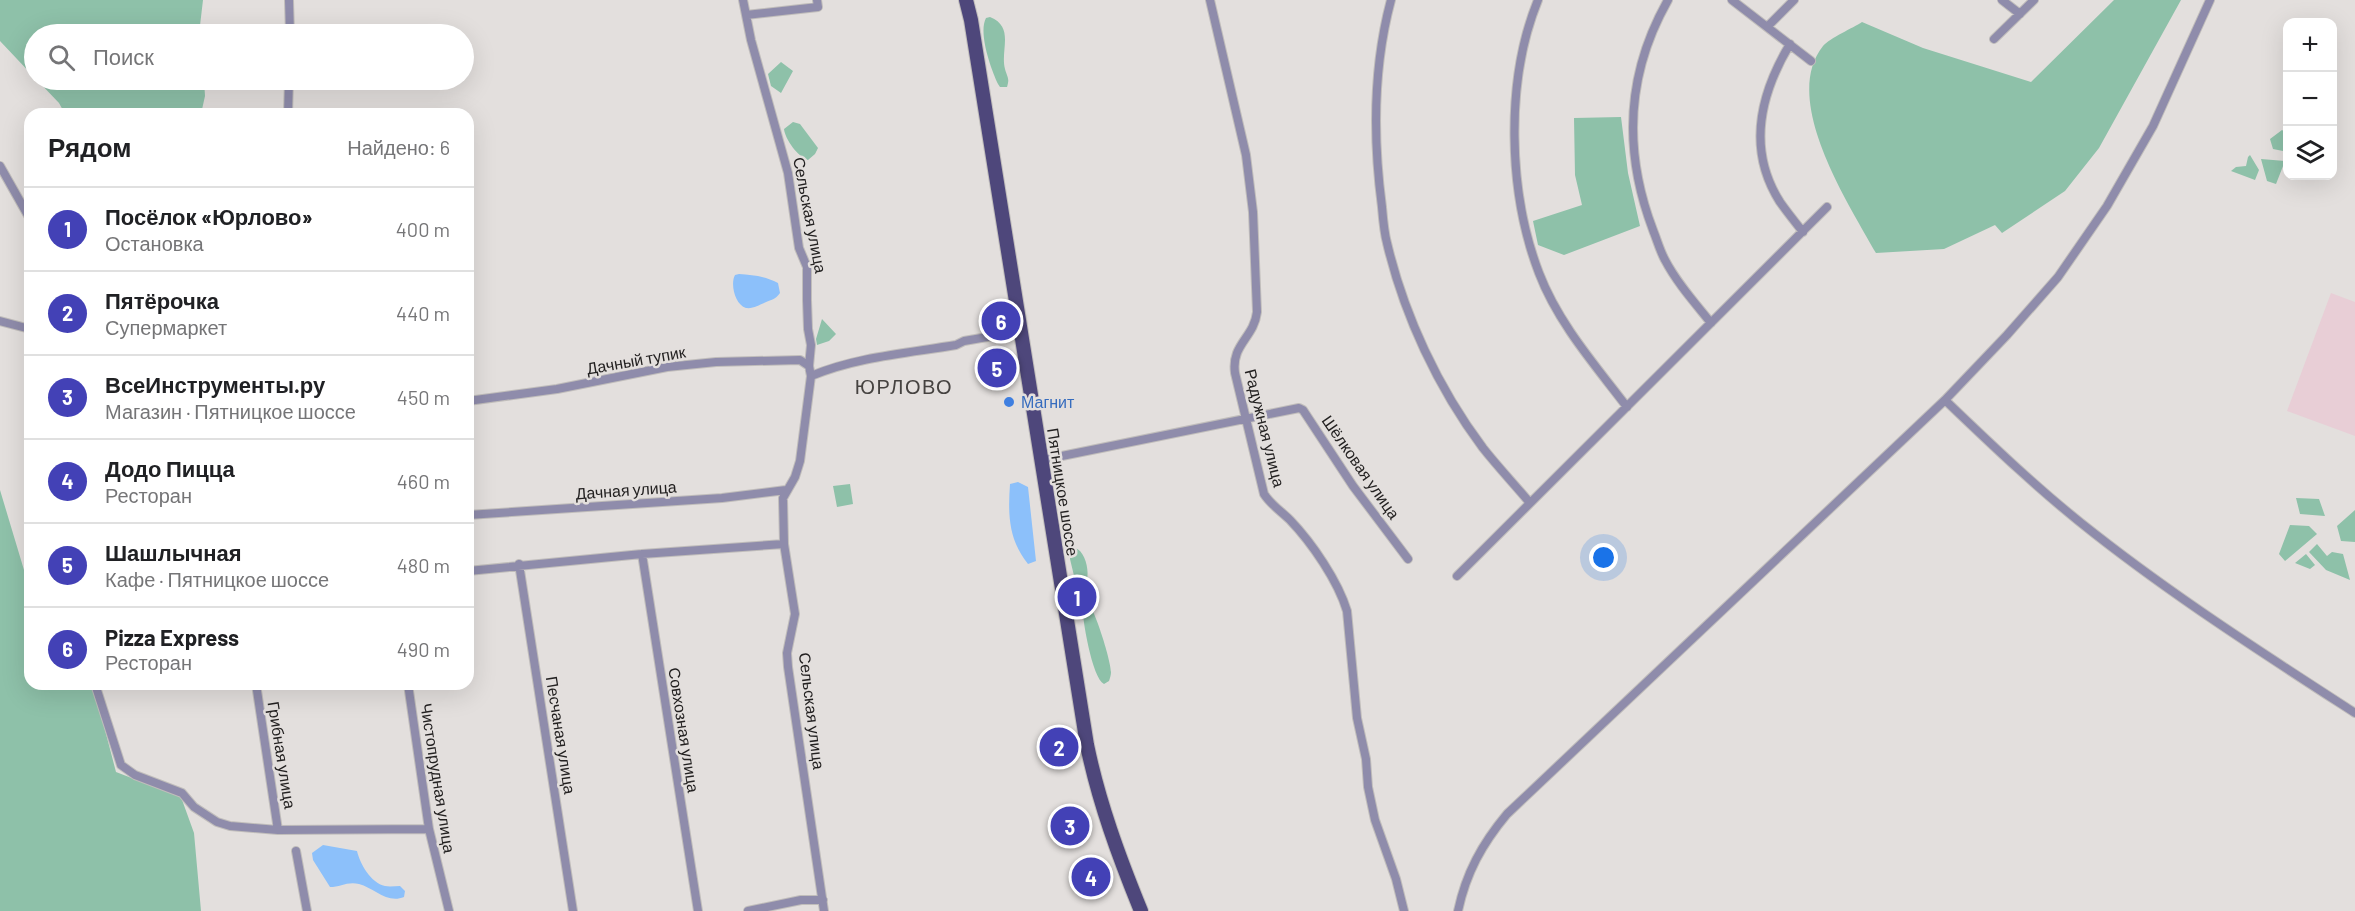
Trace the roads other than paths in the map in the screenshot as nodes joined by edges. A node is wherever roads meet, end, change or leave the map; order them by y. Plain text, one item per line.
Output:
1 (289, 0) edge
2 (743, 0) edge
3 (817, 0) edge
4 (966, 0) edge
5 (1210, 0) edge
6 (1391, 0) edge
7 (1538, 0) edge
8 (1668, 0) edge
9 (1732, 0) edge
10 (1794, 0) edge
11 (2002, 0) edge
12 (2034, 0) edge
13 (2210, 0) edge
14 (2020, 14) junction
15 (746, 15) junction
16 (290, 24) edge
17 (1767, 27) junction
18 (1995, 39) dead end
19 (1790, 44) junction
20 (1812, 61) dead end
21 (289, 90) edge
22 (288, 108) edge
23 (0, 166) edge
24 (1827, 207) dead end
25 (24, 208) edge
26 (1803, 231) junction
27 (0, 321) edge
28 (1711, 323) junction
29 (24, 327) edge
30 (1022, 331) junction
31 (809, 366) junction
32 (811, 376) junction
33 (474, 399) edge
34 (1945, 400) junction
35 (1627, 407) junction
36 (1246, 417) junction
37 (1042, 460) junction
38 (786, 490) junction
39 (1530, 503) junction
40 (474, 515) edge
41 (784, 544) junction
42 (642, 554) junction
43 (1408, 559) dead end
44 (519, 564) junction
45 (474, 569) edge
46 (1457, 576) dead end
47 (97, 690) edge
48 (257, 690) edge
49 (409, 690) edge
50 (2355, 713) edge
51 (429, 829) junction
52 (278, 830) junction
53 (296, 850) dead end
54 (823, 900) junction
55 (307, 911) edge
56 (449, 911) edge
57 (573, 911) edge
58 (698, 911) edge
59 (748, 911) edge
60 (824, 911) edge
61 (1141, 911) edge
62 (1404, 911) edge
63 (1458, 911) edge

1 - 16 street
2 - 15 street, Сельская улица
3 - 15 street
4 - 30 main road, Пятницкое шоссе
5 - 36 street, Радужная улица
6 - 39 street
7 - 35 street
8 - 28 street
9 - 17 street
10 - 17 street
11 - 14 street
12 - 14 street
13 - 34 street
14 - 18 street
15 - 31 street, Сельская улица
17 - 19 street
19 - 20 street
19 - 26 street
21 - 22 street
23 - 25 street
24 - 26 street
26 - 28 street
27 - 29 street
28 - 35 street
30 - 32 street
30 - 37 main road, Пятницкое шоссе
31 - 32 street, Сельская улица
31 - 33 street, Дачный тупик
32 - 38 street, Сельская улица
34 - 50 street
34 - 63 street
35 - 39 street
36 - 37 street
36 - 43 street, Шёлковая улица
36 - 62 street, Радужная улица
37 - 61 main road, Пятницкое шоссе
38 - 40 street, Дачная улица
38 - 41 street, Сельская улица
39 - 46 street
41 - 42 street
41 - 54 street, Сельская улица
42 - 44 street
42 - 58 street, Совхозная улица
44 - 45 street
44 - 57 street, Песчаная улица
47 - 52 street
48 - 52 street, Грибная улица
49 - 51 street, Чистопрудная улица
51 - 52 street
51 - 56 street, Чистопрудная улица
53 - 55 street
54 - 59 street
54 - 60 street, Сельская улица

